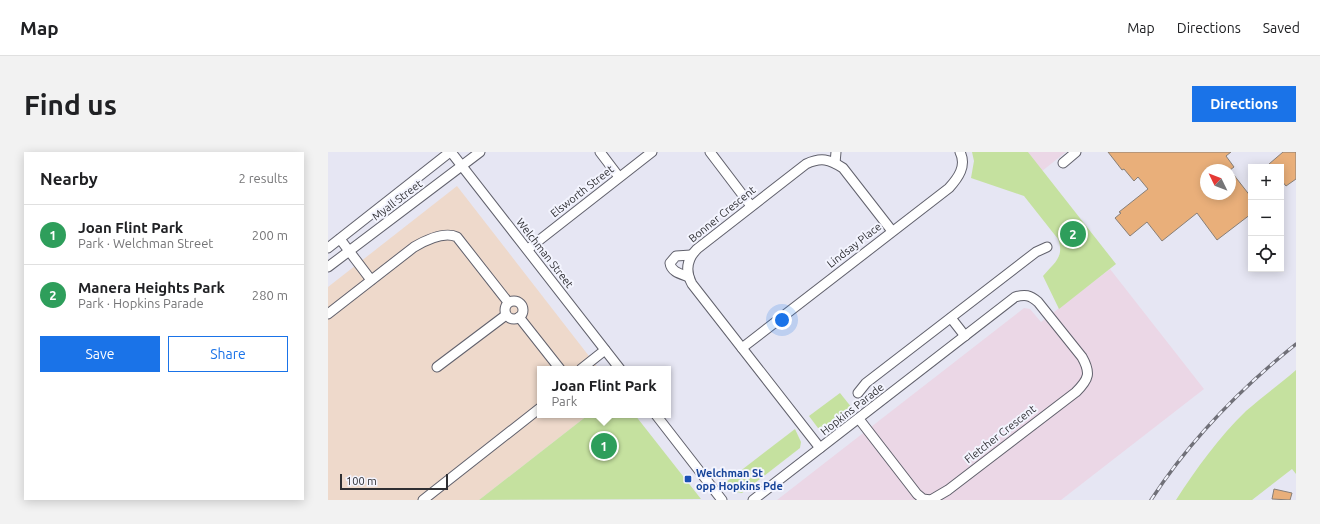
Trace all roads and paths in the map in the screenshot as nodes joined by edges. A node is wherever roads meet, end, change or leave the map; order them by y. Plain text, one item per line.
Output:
1 (451, 152) edge
2 (480, 152) edge
3 (600, 152) edge
4 (652, 152) edge
5 (710, 152) edge
6 (836, 152) edge
7 (960, 152) edge
8 (1076, 152) edge
9 (817, 156) edge
10 (835, 163) junction
11 (1063, 163) dead end
12 (462, 166) junction
13 (619, 177) junction
14 (751, 206) junction
15 (892, 231) junction
16 (340, 239) junction
17 (1047, 247) dead end
18 (328, 248) edge
19 (528, 249) junction
20 (349, 251) junction
21 (691, 255) junction
22 (328, 266) edge
23 (689, 277) junction
24 (371, 280) junction
25 (1031, 296) joint
26 (508, 302) junction
27 (328, 314) edge
28 (506, 315) junction
29 (519, 317) junction
30 (951, 318) junction
31 (965, 336) junction
32 (742, 348) junction
33 (605, 350) junction
34 (558, 366) edge
35 (585, 366) edge
36 (618, 366) edge
37 (437, 367) dead end
38 (858, 393) dead end
39 (537, 410) edge
40 (658, 418) edge
41 (859, 419) junction
42 (820, 448) junction
43 (423, 500) edge
44 (722, 500) edge
45 (753, 500) edge

1 - 12 street, Welchman Street
1 - 16 street, Myall Street
2 - 12 street, Myall Street
3 - 13 street
4 - 13 street, Elsworth Street
5 - 14 street
6 - 10 street
7 - 15 street, Lindsay Place
8 - 11 street
9 - 10 street, Bonner Crescent
9 - 14 street, Bonner Crescent
10 - 15 street
12 - 19 street, Welchman Street
12 - 20 street, Myall Street
13 - 19 street, Elsworth Street
14 - 21 street, Bonner Crescent
15 - 32 street, Lindsay Place
16 - 18 street, Myall Street
16 - 20 street
17 - 30 street, Hopkins Parade
19 - 33 street, Welchman Street
20 - 22 street, Myall Street
20 - 24 street
21 - 23 street, Bonner Crescent
21 - 23 street
23 - 32 street
24 - 26 street
24 - 27 street
25 - 31 street, Hopkins Parade
25 - 41 street, Fletcher Crescent
26 - 28 street
26 - 29 street
28 - 29 street
28 - 37 street
29 - 34 street
30 - 31 street
30 - 38 street, Hopkins Parade
31 - 41 street, Hopkins Parade
32 - 42 street
33 - 35 street
33 - 36 street, Welchman Street
39 - 43 street
40 - 44 street
41 - 42 street, Hopkins Parade
42 - 45 street, Hopkins Parade

